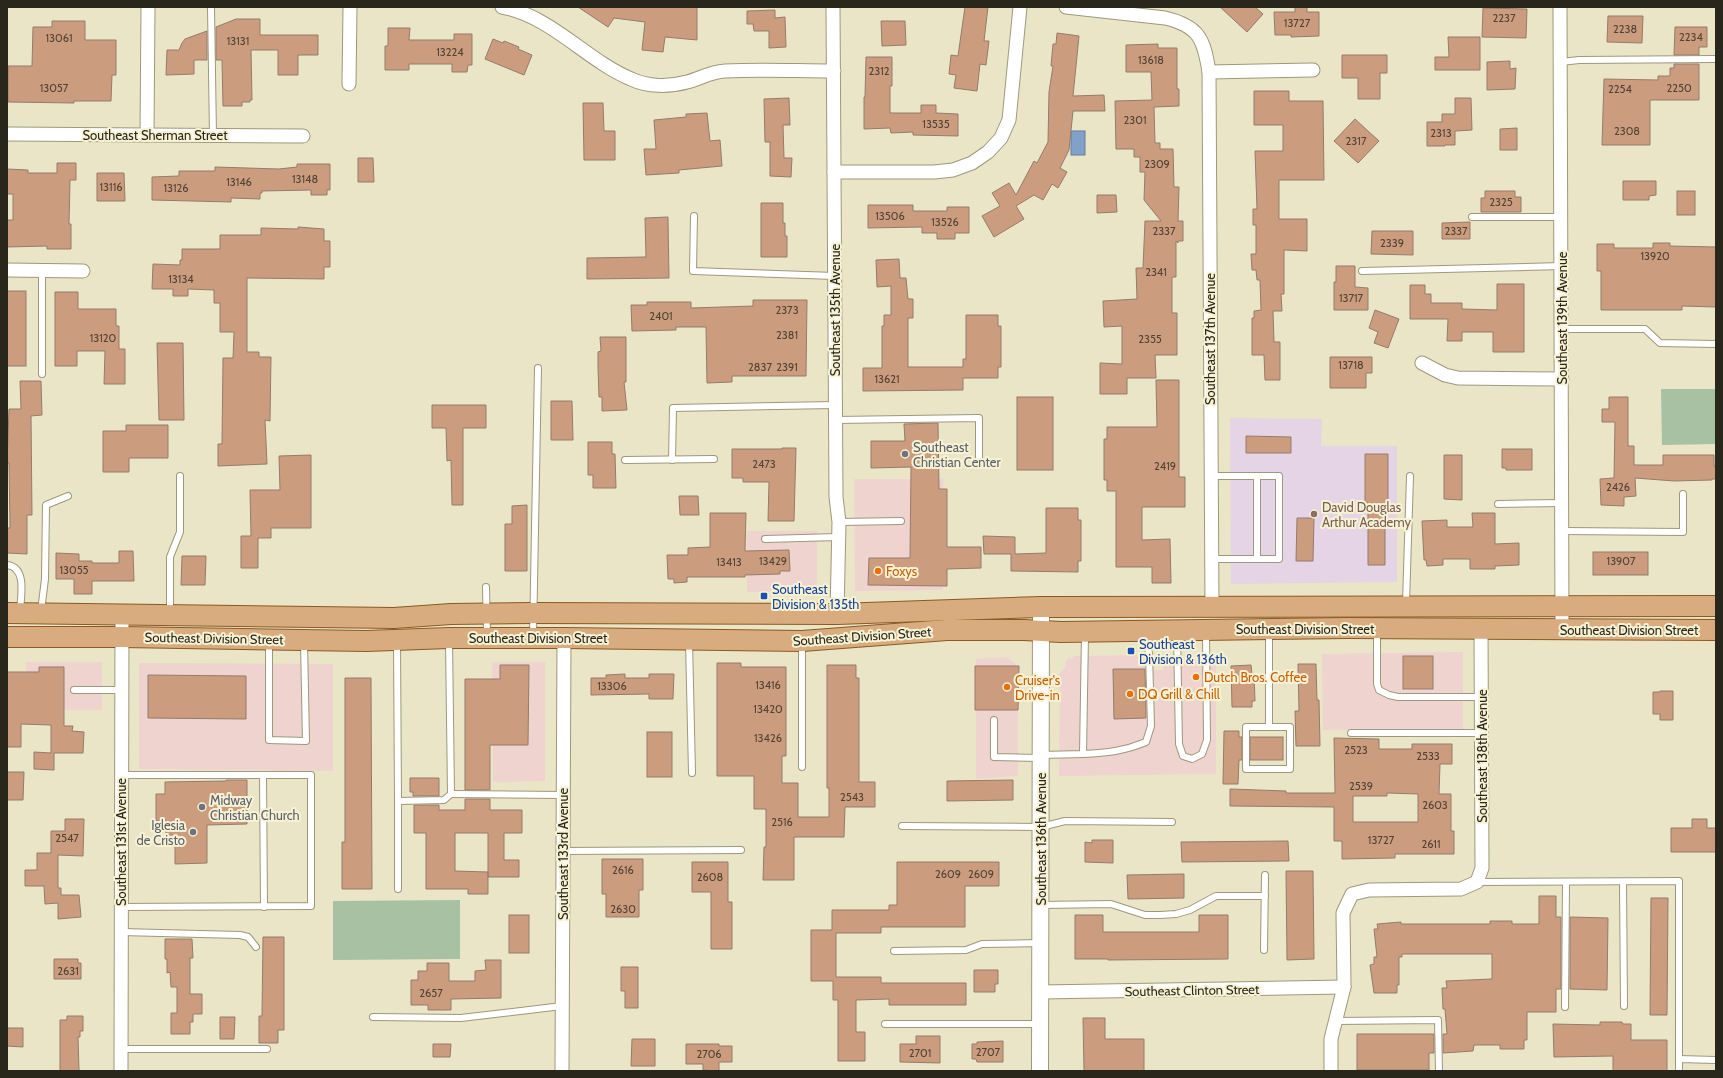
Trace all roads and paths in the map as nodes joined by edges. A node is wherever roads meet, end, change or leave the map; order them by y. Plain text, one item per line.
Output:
1 (148, 7) edge
2 (211, 7) edge
3 (350, 7) edge
4 (502, 7) edge
5 (833, 7) edge
6 (1020, 7) edge
7 (1066, 7) edge
8 (1560, 7) edge
9 (1714, 59) dead end
10 (1560, 62) junction
11 (1313, 70) dead end
12 (834, 71) junction
13 (1209, 72) junction
14 (349, 84) dead end
15 (7, 134) edge
16 (147, 135) junction
17 (213, 136) junction
18 (303, 136) dead end
19 (834, 172) junction
20 (694, 216) dead end
21 (1472, 217) dead end
22 (1562, 217) junction
23 (1562, 266) junction
24 (7, 270) edge
25 (42, 271) junction
26 (83, 271) dead end
27 (1362, 271) dead end
28 (835, 276) junction
29 (1562, 329) junction
30 (1716, 344) edge
31 (1422, 363) dead end
32 (538, 368) dead end
33 (42, 374) dead end
34 (1562, 379) junction
35 (835, 405) junction
36 (835, 420) junction
37 (978, 458) dead end
38 (714, 459) dead end
39 (625, 460) dead end
40 (672, 460) junction
41 (180, 476) dead end
42 (1211, 476) junction
43 (1257, 476) junction
44 (1410, 476) dead end
45 (1683, 494) dead end
46 (68, 496) dead end
47 (1562, 503) junction
48 (1498, 504) dead end
49 (901, 521) dead end
50 (839, 522) junction
51 (1562, 531) junction
52 (838, 537) junction
53 (765, 539) dead end
54 (1211, 559) junction
55 (1257, 559) junction
56 (7, 565) edge
57 (486, 587) dead end
58 (1562, 606) junction
59 (1716, 606) edge
60 (1041, 607) junction
61 (1212, 607) junction
62 (1406, 607) junction
63 (13, 613) edge
64 (41, 613) junction
65 (122, 613) junction
66 (533, 613) junction
67 (170, 614) junction
68 (487, 614) junction
69 (837, 614) junction
70 (1269, 629) junction
71 (1377, 629) junction
72 (1481, 629) junction
73 (1206, 630) junction
74 (1562, 630) junction
75 (1716, 630) edge
76 (1042, 631) junction
77 (1146, 631) junction
78 (1177, 631) junction
79 (1085, 632) junction
80 (7, 637) edge
81 (122, 637) junction
82 (449, 638) junction
83 (488, 638) junction
84 (533, 638) junction
85 (564, 638) junction
86 (269, 639) junction
87 (304, 640) junction
88 (397, 640) junction
89 (689, 640) junction
90 (802, 641) junction
91 (74, 690) dead end
92 (122, 690) junction
93 (1482, 697) junction
94 (994, 720) dead end
95 (1269, 727) junction
96 (1351, 733) dead end
97 (1482, 733) junction
98 (1083, 754) junction
99 (1041, 756) junction
100 (802, 767) dead end
101 (692, 773) dead end
102 (122, 775) junction
103 (263, 775) junction
104 (450, 794) junction
105 (563, 795) junction
106 (398, 801) junction
107 (1172, 822) dead end
108 (902, 826) dead end
109 (1041, 827) junction
110 (741, 850) dead end
111 (563, 851) junction
112 (1265, 875) dead end
113 (1477, 882) junction
114 (1566, 882) junction
115 (1623, 882) junction
116 (398, 889) dead end
117 (1264, 896) junction
118 (1041, 905) junction
119 (121, 907) junction
120 (264, 907) junction
121 (121, 932) junction
122 (1040, 943) junction
123 (256, 947) dead end
124 (1264, 950) dead end
125 (894, 951) dead end
126 (1344, 987) junction
127 (1040, 992) junction
128 (563, 1006) junction
129 (1624, 1006) dead end
130 (1566, 1007) dead end
131 (373, 1017) dead end
132 (1335, 1021) junction
133 (885, 1024) dead end
134 (1040, 1024) junction
135 (121, 1049) junction
136 (267, 1049) dead end
137 (1679, 1059) junction
138 (1716, 1060) edge
139 (121, 1071) edge
140 (562, 1071) edge
141 (1040, 1071) edge
142 (1331, 1071) edge
143 (1439, 1071) edge
144 (1679, 1071) edge

1 - 16 street
2 - 17 lane
3 - 14 street
4 - 12 street
5 - 12 street, Southeast 135th Avenue
6 - 19 street
7 - 13 street, Southeast 137th Avenue
8 - 10 street, Southeast 139th Avenue
9 - 10 lane
10 - 22 street, Southeast 139th Avenue
11 - 13 street
12 - 19 street, Southeast 135th Avenue
13 - 42 street, Southeast 137th Avenue
15 - 16 street, Southeast Sherman Street
16 - 17 street, Southeast Sherman Street
17 - 18 street, Southeast Sherman Street
19 - 28 street, Southeast 135th Avenue
20 - 28 lane
21 - 22 lane
22 - 23 street, Southeast 139th Avenue
23 - 27 lane
23 - 29 street, Southeast 139th Avenue
24 - 25 street
25 - 26 street
25 - 33 lane
28 - 35 street, Southeast 135th Avenue
29 - 30 lane
29 - 34 street, Southeast 139th Avenue
31 - 34 street
32 - 66 lane
34 - 47 street, Southeast 139th Avenue
35 - 36 street, Southeast 135th Avenue
35 - 40 lane
36 - 37 lane
36 - 50 street, Southeast 135th Avenue
38 - 40 lane
39 - 40 lane
41 - 67 lane
42 - 43 lane
42 - 54 street, Southeast 137th Avenue
43 - 55 lane
43 - 55 lane
44 - 62 lane
45 - 51 lane
46 - 64 lane
47 - 48 lane
47 - 51 street, Southeast 139th Avenue
49 - 50 lane
50 - 52 street, Southeast 135th Avenue
51 - 58 street, Southeast 139th Avenue
52 - 53 lane
52 - 69 street, Southeast 135th Avenue
54 - 55 lane
54 - 61 street, Southeast 137th Avenue
56 - 63 lane
57 - 68 lane
58 - 59 main road, Southeast Division Street
58 - 62 main road, Southeast Division Street
58 - 74 street, Southeast 139th Avenue
60 - 61 main road, Southeast Division Street
60 - 69 main road, Southeast Division Street
60 - 76 street, Southeast 136th Avenue
61 - 62 main road, Southeast Division Street
63 - 64 main road, Southeast Division Street
64 - 65 main road, Southeast Division Street
65 - 67 main road, Southeast Division Street
65 - 81 street, Southeast 131st Avenue
66 - 68 main road, Southeast Division Street
66 - 69 main road, Southeast Division Street
66 - 84 lane
67 - 68 main road, Southeast Division Street
68 - 83 lane
69 - 90 main road
70 - 71 main road, Southeast Division Street
70 - 73 main road, Southeast Division Street
70 - 95 lane
71 - 72 main road, Southeast Division Street
71 - 93 lane
72 - 74 main road, Southeast Division Street
72 - 93 street, Southeast 138th Avenue
73 - 78 main road, Southeast Division Street
73 - 78 lane
74 - 75 main road, Southeast Division Street
76 - 79 main road, Southeast Division Street
76 - 90 main road, Southeast Division Street
76 - 99 street, Southeast 136th Avenue
77 - 78 main road, Southeast Division Street
77 - 79 main road, Southeast Division Street
77 - 98 lane
79 - 98 lane
80 - 81 main road, Southeast Division Street
81 - 86 main road, Southeast Division Street
81 - 92 street, Southeast 131st Avenue
82 - 83 main road, Southeast Division Street
82 - 88 main road, Southeast Division Street
82 - 104 lane
83 - 84 main road, Southeast Division Street
84 - 85 main road, Southeast Division Street
85 - 89 main road, Southeast Division Street
85 - 105 street, Southeast 133rd Avenue
86 - 87 main road, Southeast Division Street
86 - 87 lane
87 - 88 main road, Southeast Division Street
88 - 106 lane
89 - 90 main road, Southeast Division Street
89 - 101 lane
90 - 100 lane
91 - 92 lane
92 - 102 street, Southeast 131st Avenue
93 - 97 street, Southeast 138th Avenue
94 - 99 lane
95 - 95 lane
96 - 97 lane
97 - 113 street, Southeast 138th Avenue
98 - 99 lane
99 - 109 street, Southeast 136th Avenue
102 - 103 lane
102 - 119 street, Southeast 131st Avenue
103 - 120 lane
103 - 120 lane
104 - 105 lane
104 - 106 lane
105 - 111 street, Southeast 133rd Avenue
106 - 116 lane
107 - 109 lane
108 - 109 lane
109 - 118 street, Southeast 136th Avenue
110 - 111 lane
111 - 128 street, Southeast 133rd Avenue
112 - 117 lane
113 - 114 lane
113 - 126 street
114 - 115 lane
114 - 130 lane
115 - 129 lane
115 - 137 lane
117 - 118 lane
117 - 124 lane
118 - 122 street, Southeast 136th Avenue
119 - 120 lane
119 - 121 street, Southeast 131st Avenue
121 - 123 lane
121 - 135 street, Southeast 131st Avenue
122 - 125 lane
122 - 127 street, Southeast 136th Avenue
126 - 127 street, Southeast Clinton Street
126 - 132 street
127 - 134 street, Southeast 136th Avenue
128 - 131 lane
128 - 140 street, Southeast 133rd Avenue
132 - 142 street
132 - 143 lane
133 - 134 lane
134 - 141 street, Southeast 136th Avenue
135 - 136 lane
135 - 139 street, Southeast 131st Avenue
137 - 138 lane
137 - 144 lane

